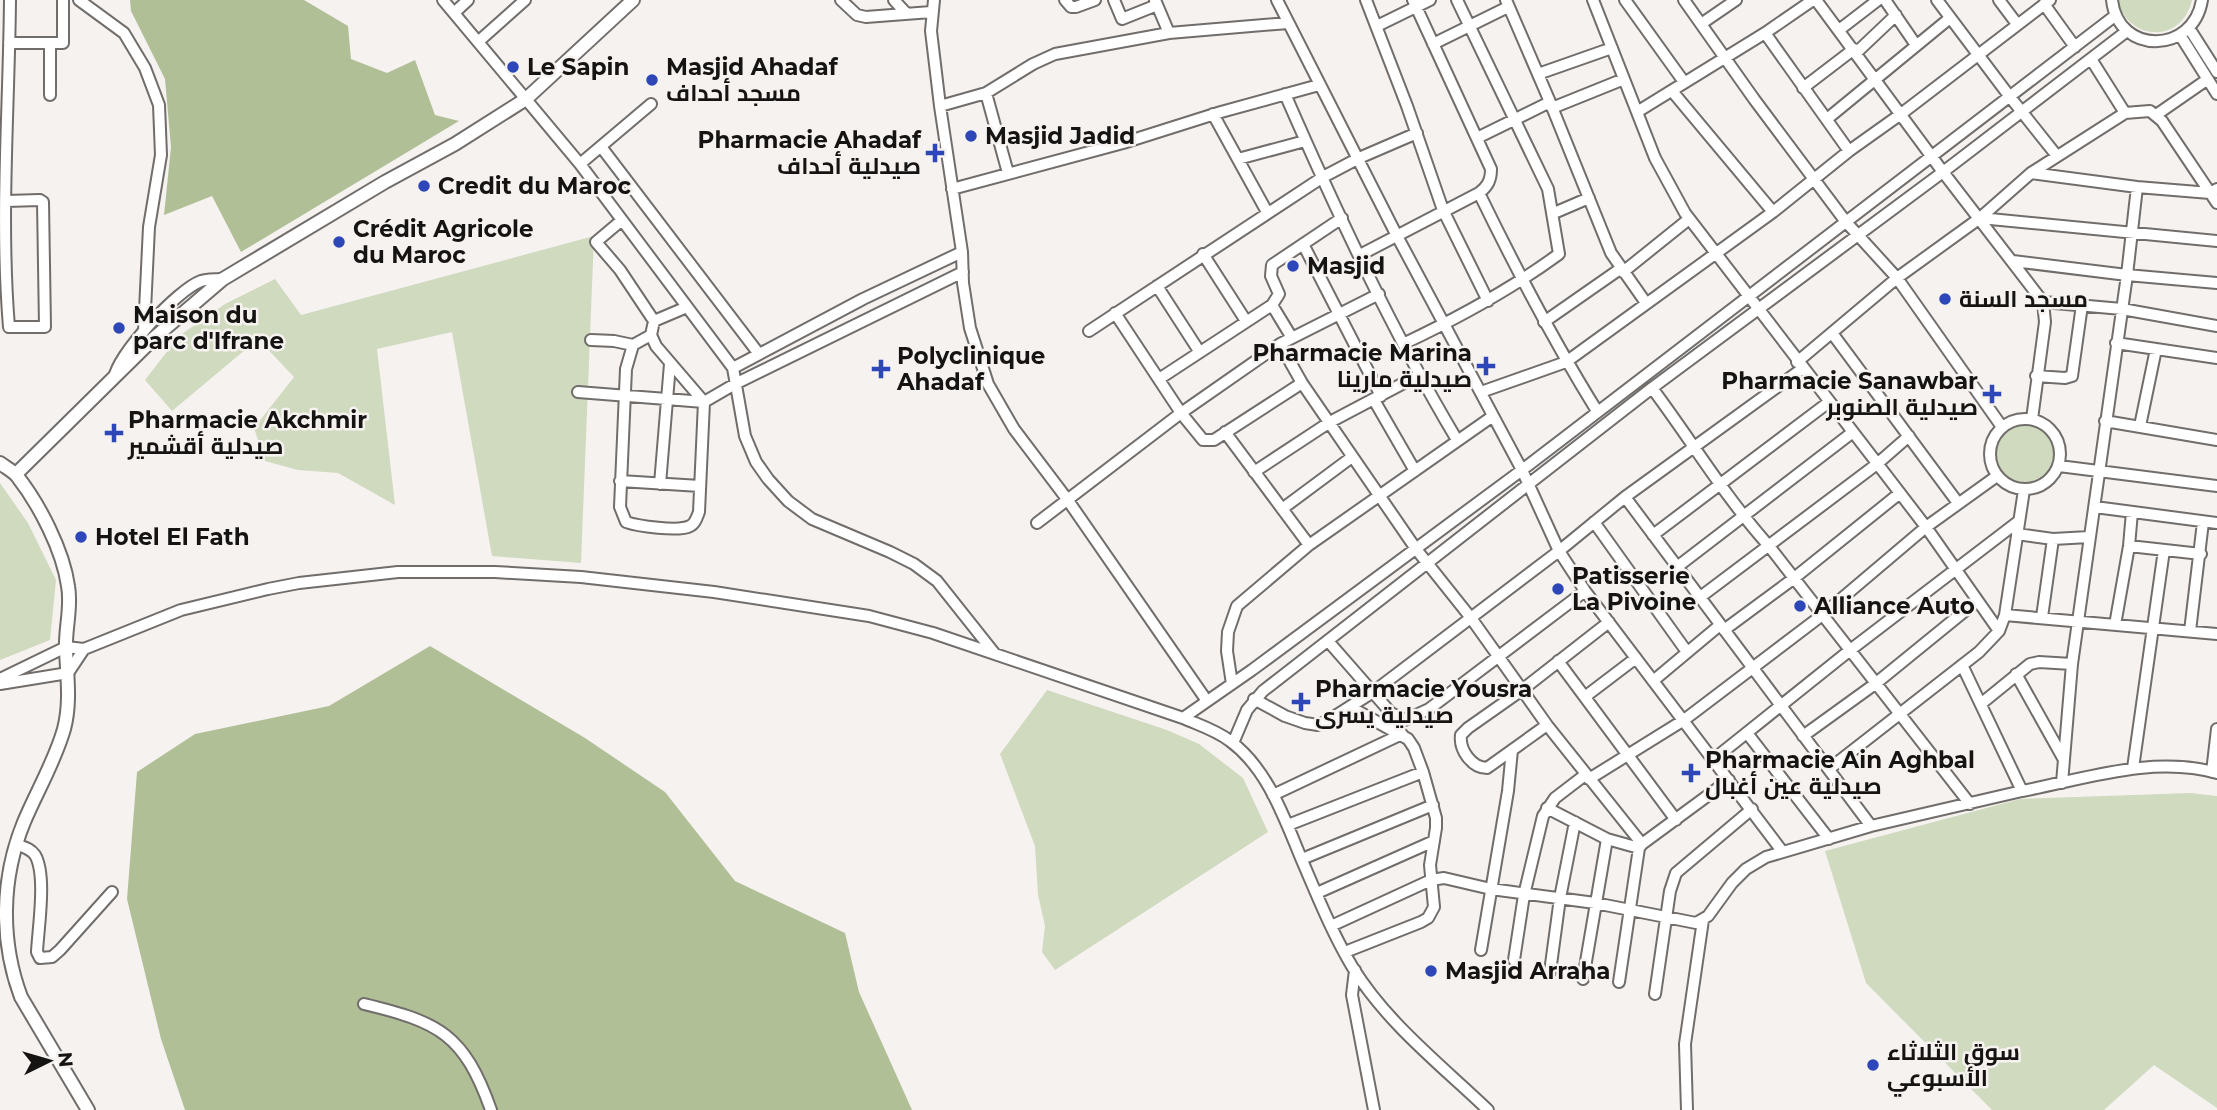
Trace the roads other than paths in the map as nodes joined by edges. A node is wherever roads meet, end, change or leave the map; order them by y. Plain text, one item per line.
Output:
1 (10, 0) edge
2 (63, 0) edge
3 (79, 0) edge
4 (443, 0) edge
5 (468, 0) edge
6 (524, 0) edge
7 (633, 0) edge
8 (841, 0) edge
9 (894, 0) edge
10 (934, 0) edge
11 (1065, 0) edge
12 (1095, 0) edge
13 (1114, 0) edge
14 (1278, 0) edge
15 (1366, 0) edge
16 (1430, 0) edge
17 (1457, 0) edge
18 (1593, 0) edge
19 (1625, 0) edge
20 (1684, 0) edge
21 (1736, 0) edge
22 (1815, 0) edge
23 (1878, 0) edge
24 (1885, 0) edge
25 (1937, 0) edge
26 (1999, 0) edge
27 (2112, 0) edge
28 (2202, 0) edge
29 (1156, 2) edge
30 (2047, 2) edge
31 (1507, 3) edge
32 (1414, 4) edge
33 (1796, 5) edge
34 (455, 12) junction
35 (932, 12) junction
36 (906, 13) junction
37 (1896, 15) junction
38 (2116, 15) junction
39 (1950, 18) junction
40 (1288, 23) junction
41 (1701, 24) junction
42 (2017, 24) junction
43 (1377, 26) junction
44 (1470, 26) junction
45 (1839, 30) junction
46 (2127, 31) junction
47 (2184, 32) junction
48 (1169, 33) junction
49 (1765, 33) junction
50 (479, 41) junction
51 (9, 43) junction
52 (50, 44) junction
53 (1433, 44) junction
54 (1916, 45) junction
55 (2076, 47) junction
56 (1612, 48) junction
57 (1855, 50) junction
58 (1977, 55) junction
59 (1725, 57) junction
60 (2091, 59) junction
61 (2217, 72) edge
62 (1538, 74) junction
63 (1624, 79) junction
64 (1875, 79) junction
65 (2207, 79) junction
66 (1684, 82) junction
67 (1319, 85) junction
68 (1803, 88) junction
69 (1672, 91) junction
70 (986, 93) junction
71 (2217, 93) edge
72 (1286, 94) junction
73 (50, 95) dead end
74 (2010, 97) junction
75 (526, 99) junction
76 (651, 104) dead end
77 (1551, 105) junction
78 (940, 106) junction
79 (2022, 111) junction
80 (1637, 112) junction
81 (2126, 113) junction
82 (1213, 114) junction
83 (1901, 114) junction
84 (2156, 115) junction
85 (1827, 119) junction
86 (1514, 120) junction
87 (1417, 133) junction
88 (1477, 138) junction
89 (1305, 141) junction
90 (601, 148) junction
91 (1849, 151) junction
92 (1933, 156) junction
93 (2057, 156) junction
94 (1359, 158) junction
95 (1238, 159) junction
96 (580, 164) junction
97 (1943, 172) junction
98 (1008, 173) junction
99 (2031, 173) junction
100 (1323, 177) junction
101 (1814, 178) junction
102 (2137, 187) junction
103 (952, 189) junction
104 (1479, 193) junction
105 (2215, 195) edge
106 (1588, 198) junction
107 (6, 201) junction
108 (1443, 210) junction
109 (1267, 212) junction
110 (1773, 212) junction
111 (1554, 213) junction
112 (1342, 218) junction
113 (1980, 218) junction
114 (1689, 219) junction
115 (622, 220) junction
116 (1846, 222) junction
117 (1396, 234) junction
118 (2132, 234) junction
119 (1857, 235) junction
120 (2217, 241) edge
121 (1303, 244) junction
122 (962, 252) junction
123 (1714, 253) junction
124 (1203, 254) junction
125 (1360, 255) junction
126 (2012, 261) junction
127 (1621, 271) junction
128 (963, 272) junction
129 (2127, 275) junction
130 (1897, 278) junction
131 (223, 279) junction
132 (1522, 281) junction
133 (2217, 283) edge
134 (1157, 286) junction
135 (1379, 294) junction
136 (1748, 297) junction
137 (1488, 301) junction
138 (2043, 302) junction
139 (1646, 303) junction
140 (1272, 305) junction
141 (2082, 305) junction
142 (687, 307) junction
143 (2122, 309) junction
144 (1758, 310) junction
145 (1115, 313) junction
146 (1339, 315) junction
147 (654, 321) junction
148 (1246, 321) junction
149 (1544, 322) junction
150 (1444, 324) junction
151 (2217, 326) edge
152 (144, 331) junction
153 (1089, 331) dead end
154 (1832, 333) junction
155 (651, 335) junction
156 (1292, 338) junction
157 (591, 340) dead end
158 (2116, 343) junction
159 (1280, 344) junction
160 (1404, 344) junction
161 (633, 345) junction
162 (2156, 349) junction
163 (1199, 351) junction
164 (759, 355) junction
165 (2217, 358) edge
166 (1566, 362) junction
167 (670, 364) junction
168 (1800, 365) junction
169 (733, 368) junction
170 (1419, 375) junction
171 (2036, 376) junction
172 (1159, 379) junction
173 (114, 380) junction
174 (1302, 383) junction
175 (735, 384) junction
176 (1652, 388) junction
177 (578, 392) dead end
178 (1481, 392) junction
179 (625, 395) junction
180 (667, 398) junction
181 (1377, 398) junction
182 (704, 402) junction
183 (1829, 402) junction
184 (1597, 411) junction
185 (1181, 413) junction
186 (1493, 416) junction
187 (2032, 419) junction
188 (2105, 421) junction
189 (1330, 422) junction
190 (2140, 426) junction
191 (2002, 427) junction
192 (1225, 432) junction
193 (1853, 432) junction
194 (1909, 436) junction
195 (1457, 440) junction
196 (2217, 440) edge
197 (1695, 446) junction
198 (1352, 457) junction
199 (0, 463) edge
200 (1877, 464) junction
201 (2059, 466) junction
202 (1521, 470) junction
203 (1415, 471) junction
204 (2099, 471) junction
205 (1254, 472) junction
206 (16, 474) junction
207 (1997, 476) junction
208 (620, 481) junction
209 (660, 484) junction
210 (1721, 485) junction
211 (700, 486) junction
212 (1528, 486) junction
213 (2217, 486) edge
214 (2024, 490) junction
215 (1900, 493) junction
216 (1379, 495) junction
217 (1625, 497) junction
218 (1067, 499) junction
219 (1958, 503) junction
220 (2095, 507) junction
221 (1282, 509) junction
222 (2132, 512) junction
223 (1742, 516) junction
224 (2019, 521) junction
225 (1594, 522) junction
226 (2203, 522) junction
227 (1037, 523) dead end
228 (2217, 523) edge
229 (1926, 527) junction
230 (2017, 534) junction
231 (1653, 535) junction
232 (2089, 537) junction
233 (2053, 539) junction
234 (1309, 545) junction
235 (1769, 546) junction
236 (2129, 546) junction
237 (1416, 549) junction
238 (2164, 550) junction
239 (1559, 551) junction
240 (2201, 554) junction
241 (1426, 562) junction
242 (1677, 567) junction
243 (1955, 569) junction
244 (1793, 579) junction
245 (1585, 591) junction
246 (1699, 598) junction
247 (1977, 601) junction
248 (2005, 615) junction
249 (1821, 616) junction
250 (2042, 617) junction
251 (1471, 618) junction
252 (2077, 621) junction
253 (1609, 622) junction
254 (2115, 625) junction
255 (1722, 627) junction
256 (2151, 628) junction
257 (1999, 631) junction
258 (2190, 631) junction
259 (2217, 634) edge
260 (1328, 641) junction
261 (66, 647) junction
262 (84, 649) junction
263 (1849, 651) junction
264 (1687, 652) junction
265 (995, 654) junction
266 (1498, 655) junction
267 (1636, 658) junction
268 (1558, 661) junction
269 (2072, 664) junction
270 (1962, 665) junction
271 (1752, 669) junction
272 (68, 673) junction
273 (2016, 674) junction
274 (0, 681) edge
275 (1653, 681) junction
276 (1232, 684) junction
277 (1875, 684) junction
278 (1522, 690) junction
279 (1373, 692) junction
280 (1586, 696) junction
281 (1254, 699) junction
282 (1207, 701) junction
283 (1982, 703) junction
284 (1780, 705) junction
285 (1350, 707) junction
286 (1899, 713) junction
287 (1182, 718) junction
288 (1684, 720) junction
289 (1547, 725) junction
290 (2217, 729) edge
291 (1746, 733) junction
292 (1402, 734) junction
293 (1803, 736) junction
294 (1233, 743) junction
295 (1512, 750) junction
296 (1629, 755) junction
297 (1714, 759) junction
298 (2063, 759) junction
299 (2133, 768) junction
300 (1829, 769) junction
301 (1423, 772) junction
302 (2214, 773) edge
303 (1587, 777) junction
304 (1729, 780) junction
305 (2062, 783) junction
306 (2022, 791) junction
307 (1273, 795) junction
308 (1970, 804) junction
309 (1433, 805) junction
310 (1548, 808) junction
311 (1752, 809) junction
312 (1676, 820) junction
313 (1575, 822) junction
314 (1288, 825) junction
315 (1871, 827) junction
316 (1607, 839) junction
317 (1829, 839) junction
318 (1434, 841) junction
319 (16, 844) junction
320 (1641, 846) junction
321 (1782, 851) junction
322 (1302, 859) junction
323 (1437, 879) junction
324 (1491, 889) junction
325 (112, 892) dead end
326 (1317, 893) junction
327 (1524, 895) junction
328 (1560, 898) junction
329 (1595, 903) junction
330 (1629, 910) junction
331 (1667, 919) junction
332 (1703, 920) junction
333 (1331, 926) junction
334 (1481, 950) dead end
335 (1345, 952) junction
336 (1514, 960) dead end
337 (1355, 970) junction
338 (1550, 972) dead end
339 (1583, 979) dead end
340 (1619, 982) dead end
341 (1655, 994) dead end
342 (364, 1004) dead end
343 (88, 1110) edge
344 (491, 1110) edge
345 (1374, 1110) edge
346 (1488, 1110) edge
347 (1687, 1110) edge

1 - 51 street
2 - 52 street
3 - 152 street
4 - 34 street
5 - 34 street
6 - 50 street
7 - 75 main road
8 - 36 street
9 - 36 street
10 - 35 street
11 - 12 street
13 - 29 street
14 - 40 street
15 - 43 street
16 - 32 street
17 - 44 street
18 - 56 street
19 - 66 street
20 - 41 street
21 - 41 street
22 - 33 street
22 - 45 street
23 - 45 street
24 - 37 street
25 - 39 street
26 - 42 street
27 - 38 street
28 - 47 street
29 - 48 street
30 - 42 street
30 - 55 street
31 - 44 street
31 - 62 street
32 - 43 street
32 - 53 street
33 - 49 street
34 - 50 street
35 - 36 street
35 - 78 street
37 - 54 street
37 - 57 street
38 - 46 street
38 - 55 street
39 - 54 street
39 - 58 street
40 - 48 street
40 - 67 street
41 - 59 street
42 - 58 street
43 - 87 street
44 - 53 street
44 - 86 street
45 - 57 street
46 - 47 street
46 - 60 street
47 - 61 street
47 - 65 street
48 - 70 street
49 - 59 street
49 - 68 street
50 - 75 street
51 - 52 street
51 - 107 street
52 - 73 street
53 - 88 street
54 - 64 street
55 - 74 street
56 - 62 street
56 - 63 street
57 - 64 street
57 - 68 street
58 - 74 street
58 - 83 street
59 - 66 street
59 - 101 street
60 - 79 street
60 - 81 street
62 - 77 street
63 - 77 street
63 - 80 street
64 - 83 street
64 - 85 street
65 - 71 street
65 - 84 street
66 - 69 street
67 - 72 street
67 - 94 street
68 - 85 street
69 - 80 street
69 - 110 street
70 - 78 street
70 - 98 street
72 - 82 street
72 - 89 street
74 - 79 street
74 - 92 street
75 - 96 street
75 - 131 main road
76 - 90 street
77 - 86 street
77 - 106 street
78 - 103 street
79 - 93 street
79 - 97 street
80 - 114 street
81 - 84 street
81 - 93 street
82 - 95 street
82 - 98 street
83 - 91 street
83 - 92 street
84 - 105 street
85 - 91 street
86 - 88 street
86 - 111 street
87 - 94 street
87 - 108 street
88 - 104 street
89 - 95 street
89 - 100 street
90 - 96 street
90 - 164 street
91 - 101 street
92 - 97 street
92 - 116 street
93 - 99 street
94 - 100 street
94 - 117 street
95 - 109 street
96 - 115 street
97 - 113 street
97 - 119 street
98 - 103 street
99 - 102 street
99 - 113 street
100 - 109 street
100 - 112 street
101 - 110 street
101 - 116 street
102 - 105 street
102 - 118 street
103 - 122 street
104 - 108 street
104 - 132 street
106 - 111 street
106 - 127 street
107 - 107 street
108 - 117 street
108 - 137 street
109 - 124 street
110 - 123 street
111 - 132 street
112 - 121 street
112 - 125 street
113 - 118 street
113 - 126 street
113 - 130 street
114 - 123 street
114 - 127 street
115 - 142 street
115 - 147 street
116 - 119 street
116 - 136 street
117 - 125 street
117 - 150 street
118 - 120 street
118 - 129 street
119 - 130 street
119 - 144 street
121 - 140 street
121 - 146 street
122 - 128 street
122 - 164 street
123 - 136 street
123 - 139 street
124 - 134 street
124 - 148 street
125 - 135 street
126 - 129 street
126 - 138 street
127 - 139 street
127 - 149 street
128 - 175 street
128 - 218 street
129 - 133 street
129 - 143 street
130 - 154 street
130 - 191 street
131 - 152 street
131 - 173 main road
132 - 137 street
132 - 149 street
134 - 145 street
134 - 163 street
135 - 146 street
135 - 160 street
136 - 144 street
136 - 184 street
137 - 150 street
138 - 141 street
138 - 171 street
139 - 166 street
140 - 148 street
140 - 156 street
141 - 143 street
141 - 171 street
142 - 147 street
142 - 169 street
143 - 151 street
143 - 158 street
144 - 168 street
144 - 176 street
145 - 153 street
145 - 172 street
146 - 156 street
146 - 181 street
147 - 155 street
148 - 163 street
149 - 166 street
150 - 160 street
150 - 178 street
152 - 173 street
154 - 168 street
154 - 194 street
155 - 161 street
155 - 167 street
156 - 159 street
157 - 161 street
158 - 162 street
158 - 188 street
159 - 174 street
159 - 185 street
160 - 170 street
161 - 179 street
162 - 165 street
162 - 190 street
163 - 172 street
164 - 169 street
166 - 178 street
166 - 184 street
167 - 180 street
167 - 182 street
168 - 183 street
168 - 197 street
169 - 175 street
170 - 181 street
170 - 195 street
171 - 187 street
172 - 185 street
173 - 206 main road
174 - 189 street
174 - 192 street
175 - 182 street
175 - 265 street
176 - 197 street
176 - 212 street
177 - 179 street
178 - 186 street
179 - 180 street
179 - 208 street
180 - 182 street
180 - 209 street
181 - 189 street
181 - 203 street
182 - 211 street
183 - 193 street
183 - 210 street
184 - 202 street
185 - 192 street
185 - 218 street
186 - 195 street
186 - 202 street
187 - 191 street
187 - 201 street
188 - 190 street
188 - 204 street
189 - 198 street
189 - 205 street
190 - 196 street
191 - 207 street
192 - 205 street
193 - 200 street
193 - 223 street
194 - 200 street
194 - 219 street
195 - 203 street
197 - 210 street
197 - 217 street
198 - 216 street
198 - 221 street
199 - 206 main road
200 - 215 street
200 - 235 street
201 - 204 street
201 - 214 street
202 - 212 street
202 - 237 street
203 - 216 street
204 - 213 street
204 - 220 street
205 - 221 street
206 - 261 main road
207 - 214 street
207 - 219 street
208 - 209 street
208 - 211 street
209 - 211 street
210 - 223 street
210 - 231 street
212 - 239 street
212 - 241 street
214 - 224 street
215 - 229 street
215 - 244 street
216 - 234 street
216 - 237 street
217 - 225 street
217 - 231 street
218 - 227 street
218 - 282 street
219 - 229 street
220 - 222 street
220 - 232 street
221 - 234 street
222 - 226 street
222 - 236 street
223 - 235 street
223 - 242 street
224 - 230 street
224 - 243 street
225 - 239 street
225 - 264 street
226 - 228 street
226 - 240 street
229 - 243 street
229 - 249 street
230 - 233 street
230 - 248 street
231 - 242 street
232 - 233 street
232 - 252 street
233 - 250 street
234 - 276 street
235 - 244 street
235 - 246 street
236 - 238 street
236 - 254 street
237 - 241 street
237 - 276 street
238 - 240 street
238 - 256 street
239 - 245 street
239 - 251 street
240 - 258 street
241 - 251 street
241 - 260 street
242 - 246 street
243 - 247 street
243 - 263 street
244 - 249 street
244 - 255 street
245 - 253 street
245 - 266 street
246 - 255 street
247 - 257 street
247 - 277 street
248 - 250 street
248 - 257 street
249 - 263 street
249 - 271 street
250 - 252 street
251 - 266 street
251 - 279 street
252 - 254 street
252 - 269 street
253 - 267 street
253 - 268 street
254 - 256 street
255 - 264 street
255 - 271 street
256 - 258 street
256 - 299 street
257 - 270 street
258 - 259 street
260 - 279 street
260 - 281 street
261 - 262 street
261 - 272 main road
261 - 274 street
262 - 265 street
262 - 272 street
263 - 277 street
263 - 284 street
264 - 275 street
265 - 287 street
266 - 278 street
266 - 279 street
267 - 275 street
267 - 280 street
268 - 278 street
268 - 280 street
269 - 273 street
269 - 298 street
270 - 283 street
270 - 286 street
271 - 284 street
271 - 288 street
272 - 274 street
272 - 319 main road
273 - 283 street
273 - 298 street
275 - 288 street
276 - 282 street
277 - 286 street
277 - 293 street
278 - 289 street
278 - 295 street
279 - 285 street
280 - 296 street
281 - 285 street
281 - 294 street
282 - 287 street
283 - 306 street
284 - 291 street
284 - 293 street
285 - 292 street
286 - 300 street
286 - 308 street
287 - 294 street
288 - 296 street
288 - 297 street
289 - 295 street
289 - 303 street
290 - 302 street
291 - 297 street
291 - 317 street
292 - 301 street
292 - 307 street
293 - 300 street
294 - 307 street
295 - 324 street
296 - 303 street
296 - 312 street
297 - 304 street
298 - 305 street
299 - 302 street
299 - 305 street
300 - 315 street
301 - 309 street
301 - 314 street
303 - 310 street
303 - 320 street
304 - 311 street
304 - 312 street
305 - 306 street
306 - 308 street
307 - 314 street
308 - 315 street
309 - 318 street
309 - 322 street
310 - 313 street
310 - 327 street
311 - 321 street
311 - 331 street
312 - 320 street
313 - 316 street
313 - 328 street
314 - 322 street
315 - 317 street
316 - 320 street
316 - 329 street
317 - 321 street
318 - 323 street
318 - 326 street
319 - 325 street
319 - 343 main road
320 - 330 street
321 - 332 street
322 - 326 street
323 - 324 street
323 - 333 street
323 - 335 street
324 - 327 street
324 - 334 street
326 - 333 street
327 - 328 street
327 - 336 street
328 - 329 street
328 - 338 street
329 - 330 street
329 - 339 street
330 - 331 street
330 - 340 street
331 - 332 street
331 - 341 street
332 - 347 street
333 - 335 street
335 - 337 street
337 - 345 street
337 - 346 street
342 - 344 street

